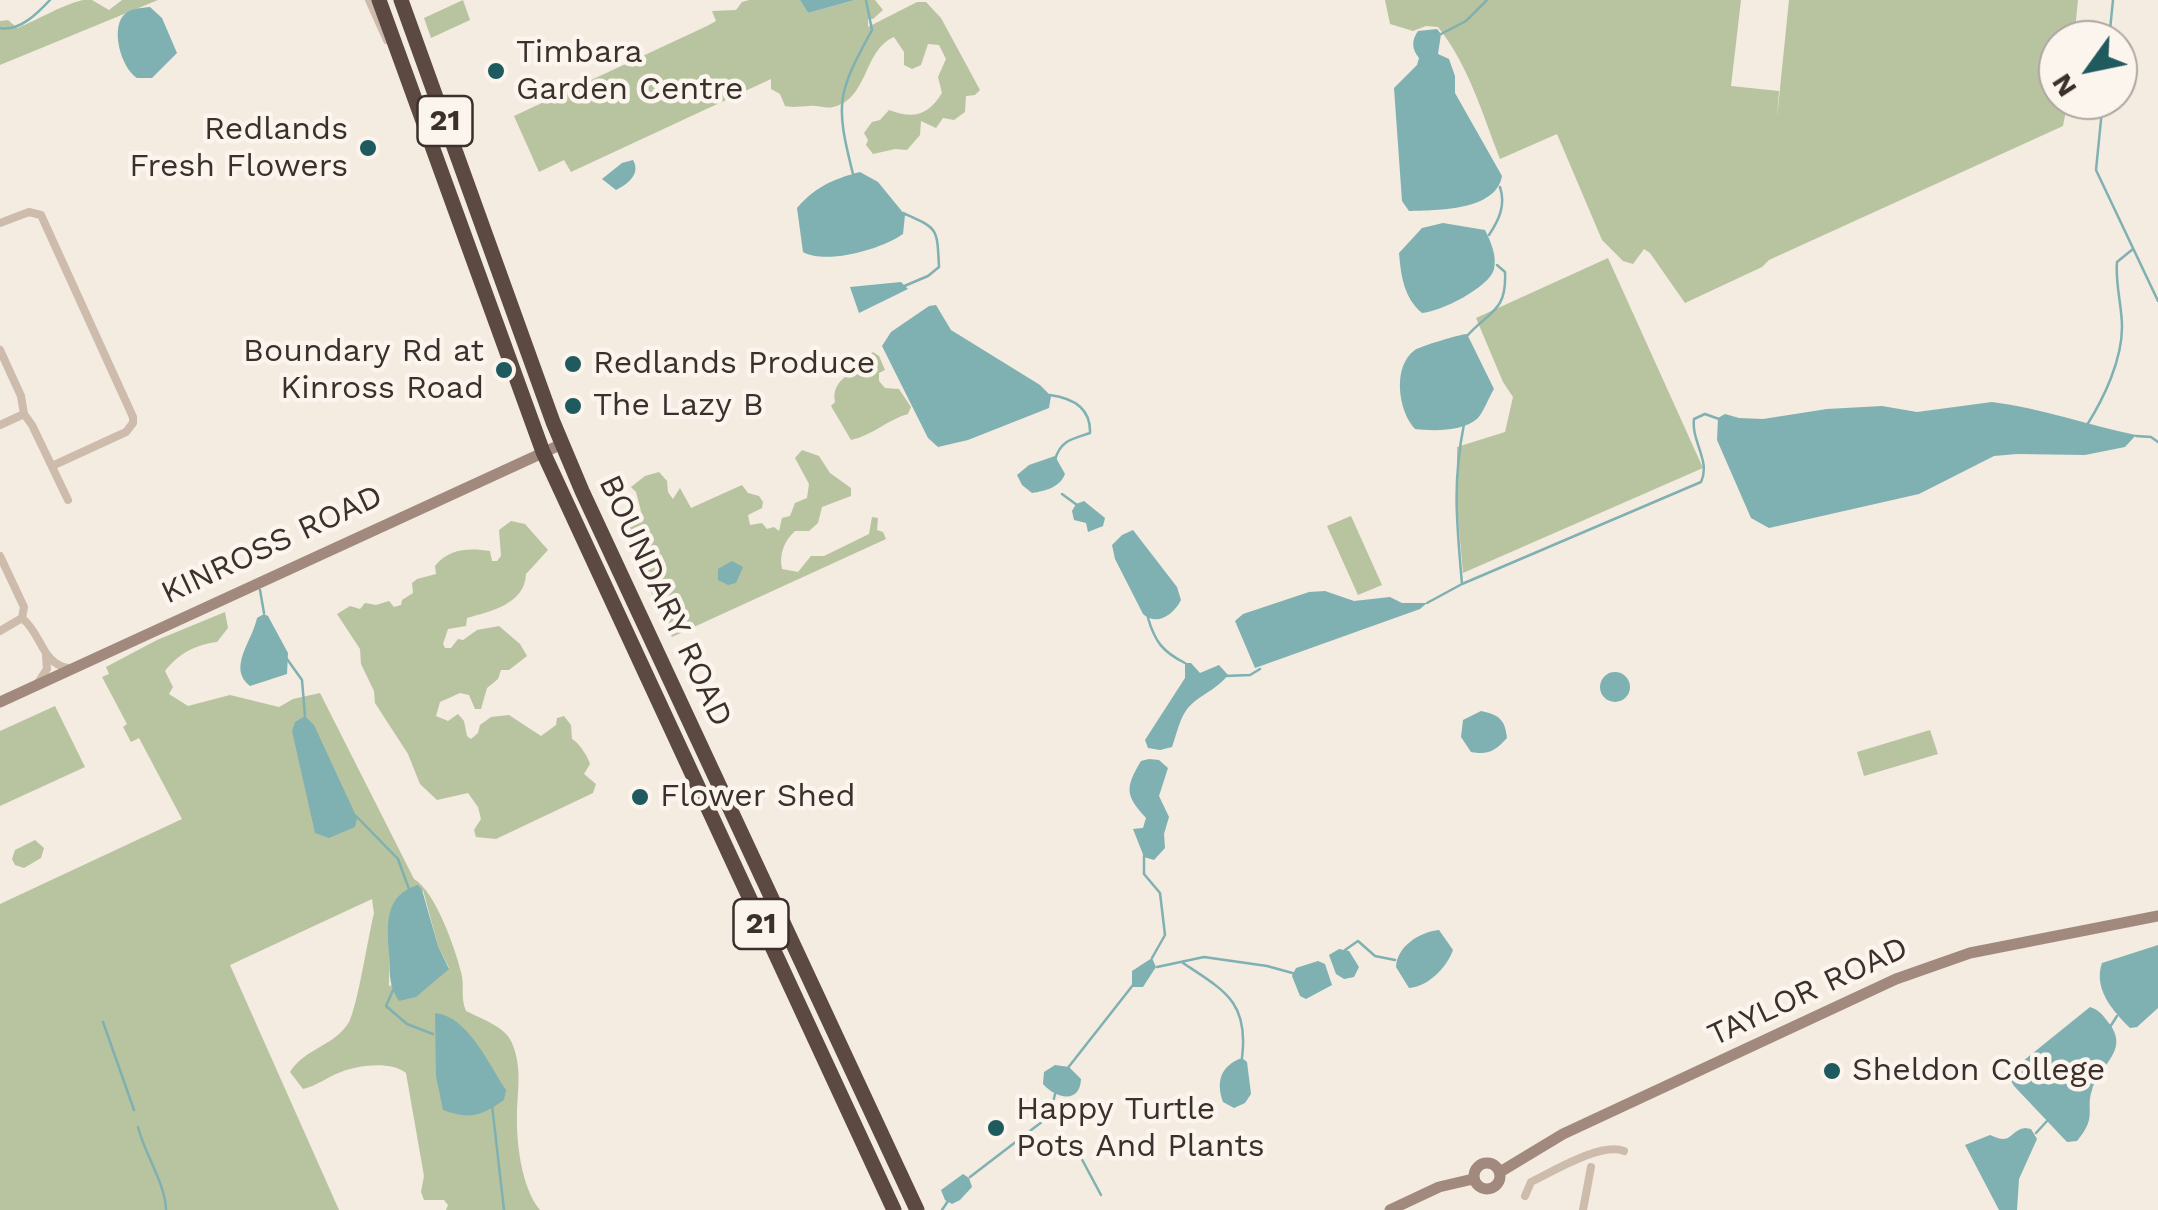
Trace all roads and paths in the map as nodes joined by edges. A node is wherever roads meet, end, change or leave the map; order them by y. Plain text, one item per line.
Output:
1 (369, 0) edge
2 (379, 0) edge
3 (401, 0) edge
4 (399, 56) junction
5 (0, 224) edge
6 (0, 350) edge
7 (24, 414) junction
8 (0, 425) edge
9 (562, 444) junction
10 (543, 452) junction
11 (52, 466) junction
12 (68, 500) dead end
13 (0, 556) edge
14 (22, 618) junction
15 (0, 631) edge
16 (46, 656) junction
17 (68, 668) junction
18 (38, 683) junction
19 (2, 700) edge
20 (2158, 916) edge
21 (1624, 1151) dead end
22 (1591, 1166) dead end
23 (1500, 1172) junction
24 (1474, 1179) junction
25 (1526, 1196) dead end
26 (894, 1210) edge
27 (917, 1210) edge
28 (1390, 1210) edge
29 (1583, 1210) edge

1 - 4 street
2 - 4 highway, BOUNDARY ROAD / 21
3 - 9 highway, BOUNDARY ROAD / 21
4 - 10 highway, BOUNDARY ROAD / 21
5 - 11 street
6 - 7 street
7 - 8 street
7 - 11 street
9 - 10 street, KINROSS ROAD
9 - 27 highway, BOUNDARY ROAD / 21
10 - 17 street, KINROSS ROAD
10 - 26 highway, BOUNDARY ROAD / 21
11 - 12 street
13 - 14 street
14 - 15 street
14 - 16 street
16 - 17 street
16 - 18 street
17 - 18 street, KINROSS ROAD
18 - 19 street, KINROSS ROAD
20 - 23 street, TAYLOR ROAD
21 - 25 street
22 - 29 street
23 - 24 street
23 - 24 street
24 - 28 street

